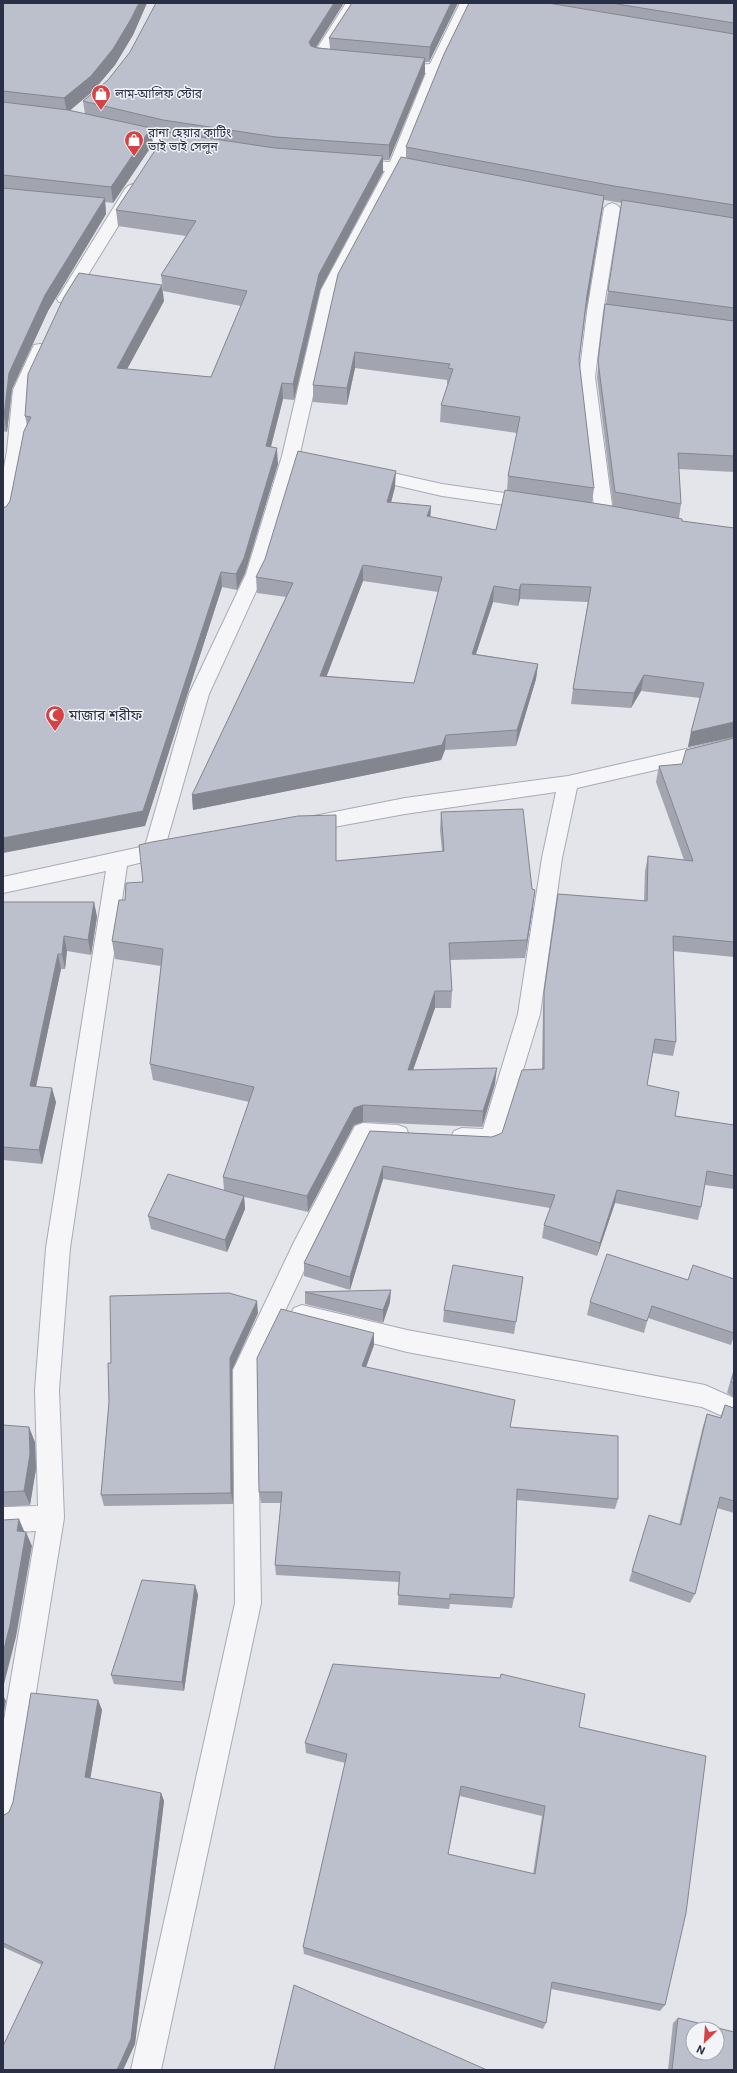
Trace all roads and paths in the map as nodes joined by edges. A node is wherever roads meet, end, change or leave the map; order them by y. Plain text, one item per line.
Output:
1 (353, 3) edge
2 (467, 3) edge
3 (349, 61) edge
4 (412, 67) edge
5 (435, 69) junction
6 (114, 130) edge
7 (209, 148) edge
8 (340, 163) edge
9 (395, 167) junction
10 (440, 176) edge
11 (139, 179) edge
12 (612, 208) dead end
13 (57, 312) edge
14 (47, 334) edge
15 (3, 389) edge
16 (21, 390) junction
17 (290, 456) junction
18 (3, 517) edge
19 (734, 745) edge
20 (568, 783) junction
21 (287, 827) edge
22 (185, 845) edge
23 (154, 850) junction
24 (118, 861) junction
25 (3, 885) edge
26 (419, 1136) edge
27 (443, 1137) edge
28 (274, 1308) junction
29 (734, 1410) edge
30 (51, 1518) junction
31 (3, 1520) edge
32 (3, 1810) edge
33 (146, 2070) edge

1 - 3 street
2 - 5 street
4 - 5 street
5 - 9 street
6 - 7 street
8 - 9 street
9 - 10 street
9 - 17 street
11 - 13 street
12 - 17 street
14 - 16 street
15 - 16 street
16 - 18 street
17 - 23 street
19 - 20 street
20 - 21 street
20 - 27 street
22 - 23 street
23 - 24 street
24 - 25 street
24 - 30 street
26 - 28 street
28 - 29 lane
28 - 33 street
30 - 31 street
30 - 32 street

